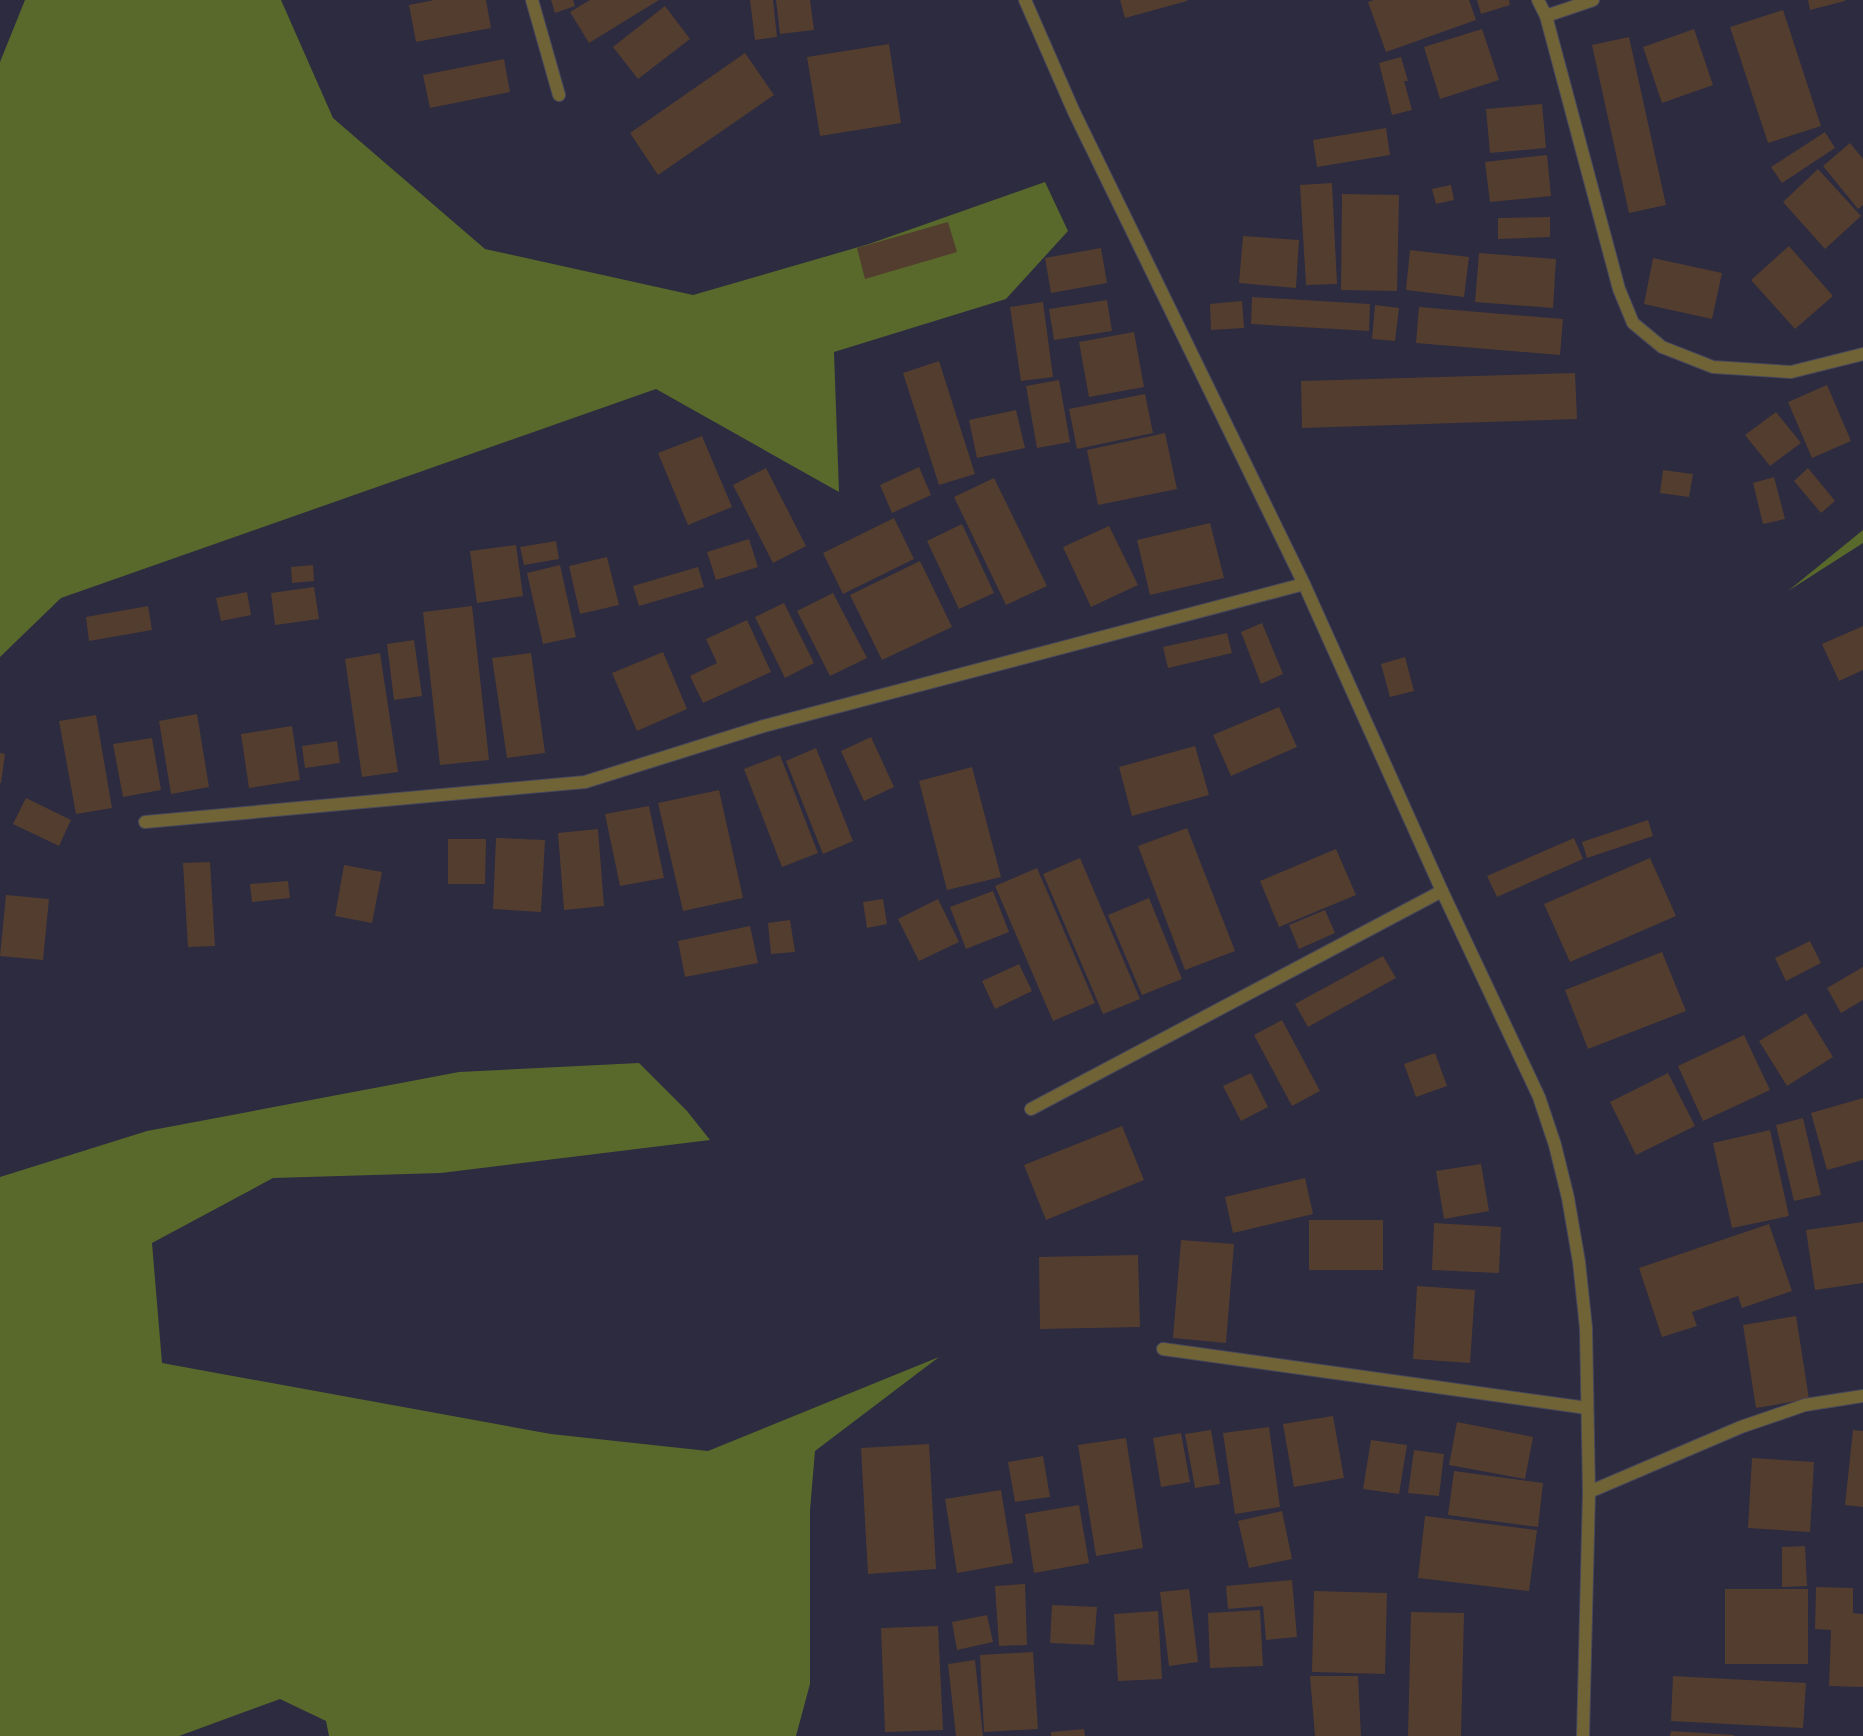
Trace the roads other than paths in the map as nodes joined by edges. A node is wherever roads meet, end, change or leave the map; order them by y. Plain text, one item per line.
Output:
1 (532, 0) edge
2 (1025, 0) edge
3 (1538, 0) edge
4 (1593, 0) edge
5 (1546, 16) junction
6 (559, 95) dead end
7 (1863, 354) edge
8 (1304, 584) junction
9 (146, 822) dead end
10 (1442, 891) junction
11 (1031, 1109) dead end
12 (1163, 1349) dead end
13 (1863, 1396) edge
14 (1588, 1408) junction
15 (1589, 1492) junction
16 (1583, 1736) edge

1 - 6 street
2 - 8 street
3 - 5 street
4 - 5 street
5 - 7 street
8 - 9 street
8 - 10 street
10 - 11 street
10 - 14 street
12 - 14 street
13 - 15 street
14 - 15 street
15 - 16 street

